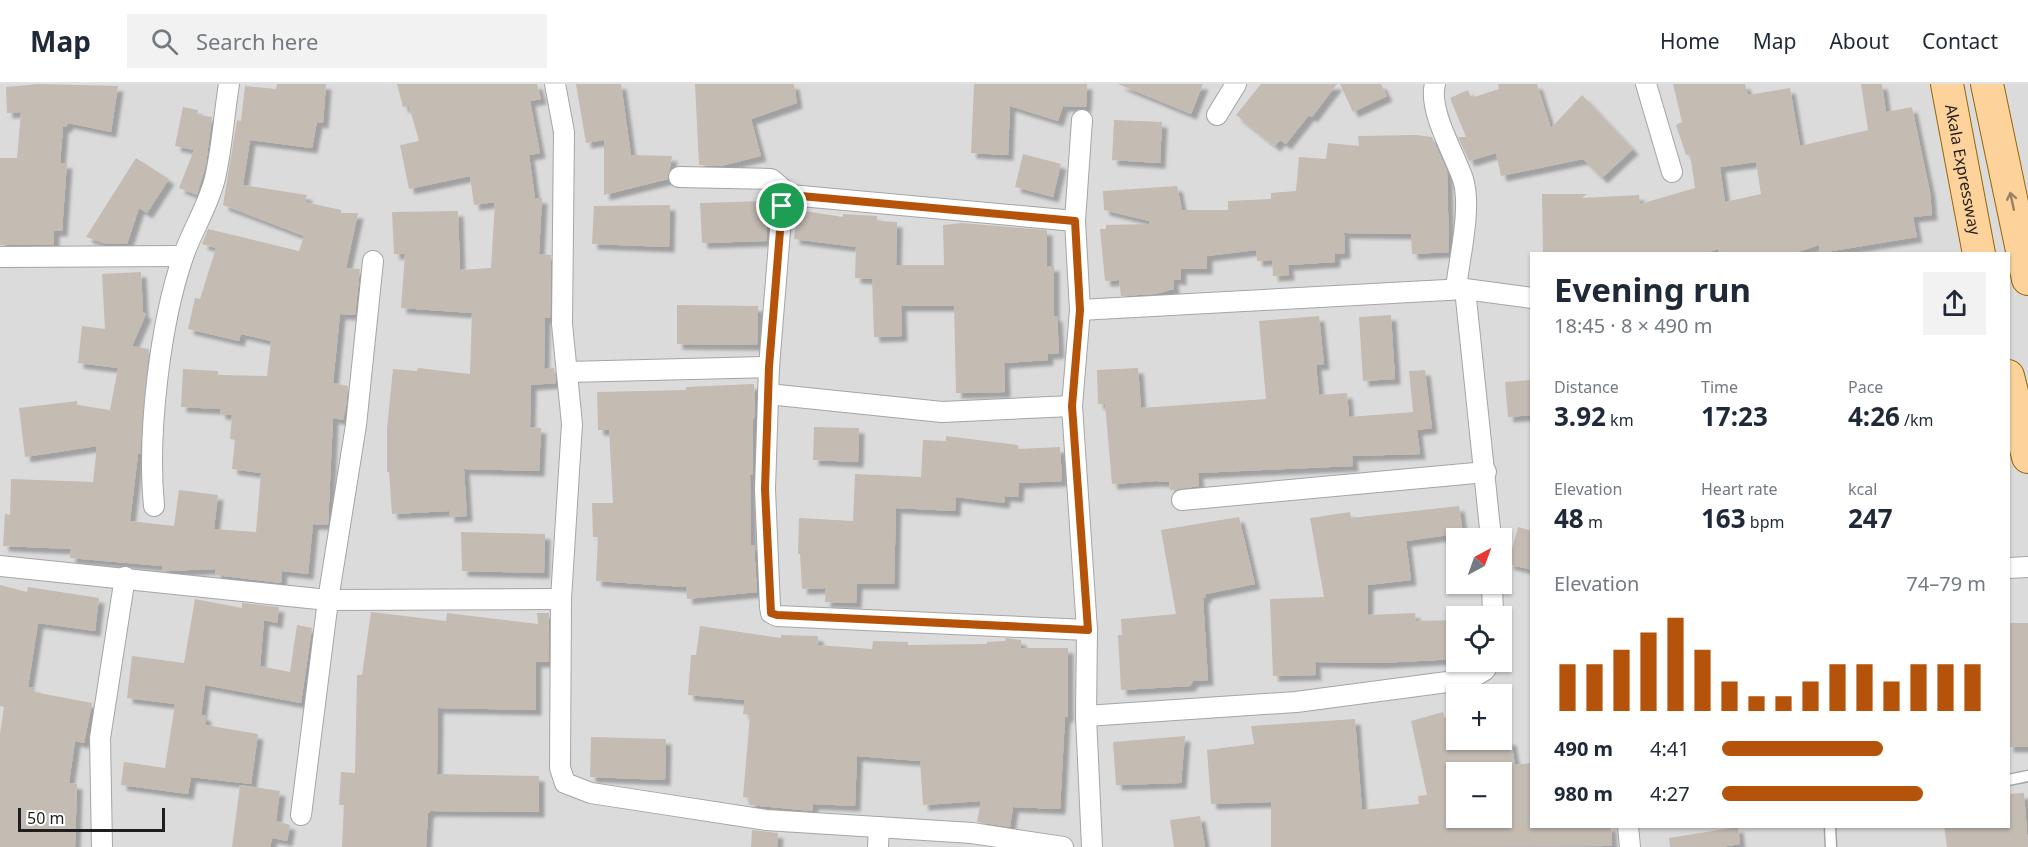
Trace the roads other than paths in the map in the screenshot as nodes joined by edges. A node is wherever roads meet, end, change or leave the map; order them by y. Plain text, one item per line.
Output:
1 (229, 84) edge
2 (555, 84) edge
3 (1236, 84) edge
4 (1435, 84) edge
5 (1646, 84) edge
6 (1947, 84) edge
7 (1987, 84) edge
8 (1217, 115) dead end
9 (1082, 120) dead end
10 (1672, 172) dead end
11 (679, 177) dead end
12 (790, 195) junction
13 (1075, 221) junction
14 (1979, 252) edge
15 (0, 256) edge
16 (183, 256) junction
17 (373, 261) dead end
18 (2028, 279) edge
19 (1460, 289) junction
20 (1530, 297) edge
21 (1080, 310) junction
22 (769, 367) junction
23 (567, 372) junction
24 (2010, 384) edge
25 (768, 394) junction
26 (1072, 406) junction
27 (2028, 457) edge
28 (1486, 472) junction
29 (1182, 500) dead end
30 (154, 506) dead end
31 (1490, 528) edge
32 (0, 566) edge
33 (2028, 567) edge
34 (2010, 568) edge
35 (125, 577) junction
36 (561, 599) junction
37 (328, 600) junction
38 (1088, 630) junction
39 (1482, 672) edge
40 (1086, 716) junction
41 (2028, 776) edge
42 (2010, 780) edge
43 (301, 815) dead end
44 (879, 827) junction
45 (1628, 828) edge
46 (1830, 828) edge
47 (102, 847) edge
48 (879, 847) edge
49 (1063, 847) edge
50 (1092, 847) edge
51 (1630, 847) edge
52 (1831, 847) edge

1 - 16 street
2 - 23 street
3 - 8 street
4 - 19 street
5 - 10 street
6 - 14 main road, Akala Expressway
18 -> 7 main road
9 - 13 street
11 - 12 street
12 - 13 street
12 - 22 street
13 - 21 street
15 - 16 street
16 - 30 street
17 - 37 street
19 - 20 street
19 - 21 street
19 - 28 street
21 - 26 street
22 - 23 street
22 - 25 street
23 - 36 street
24 - 27 main road
25 - 26 street
25 - 38 street
26 - 38 street
28 - 29 street
28 - 31 street
32 - 35 street
33 - 34 street
35 - 37 street
35 - 47 street
36 - 37 street
36 - 44 street
37 - 43 street
38 - 40 street
39 - 40 street
40 - 50 street
41 - 42 lane
44 - 48 street
44 - 49 street
45 - 51 street
46 - 52 lane

